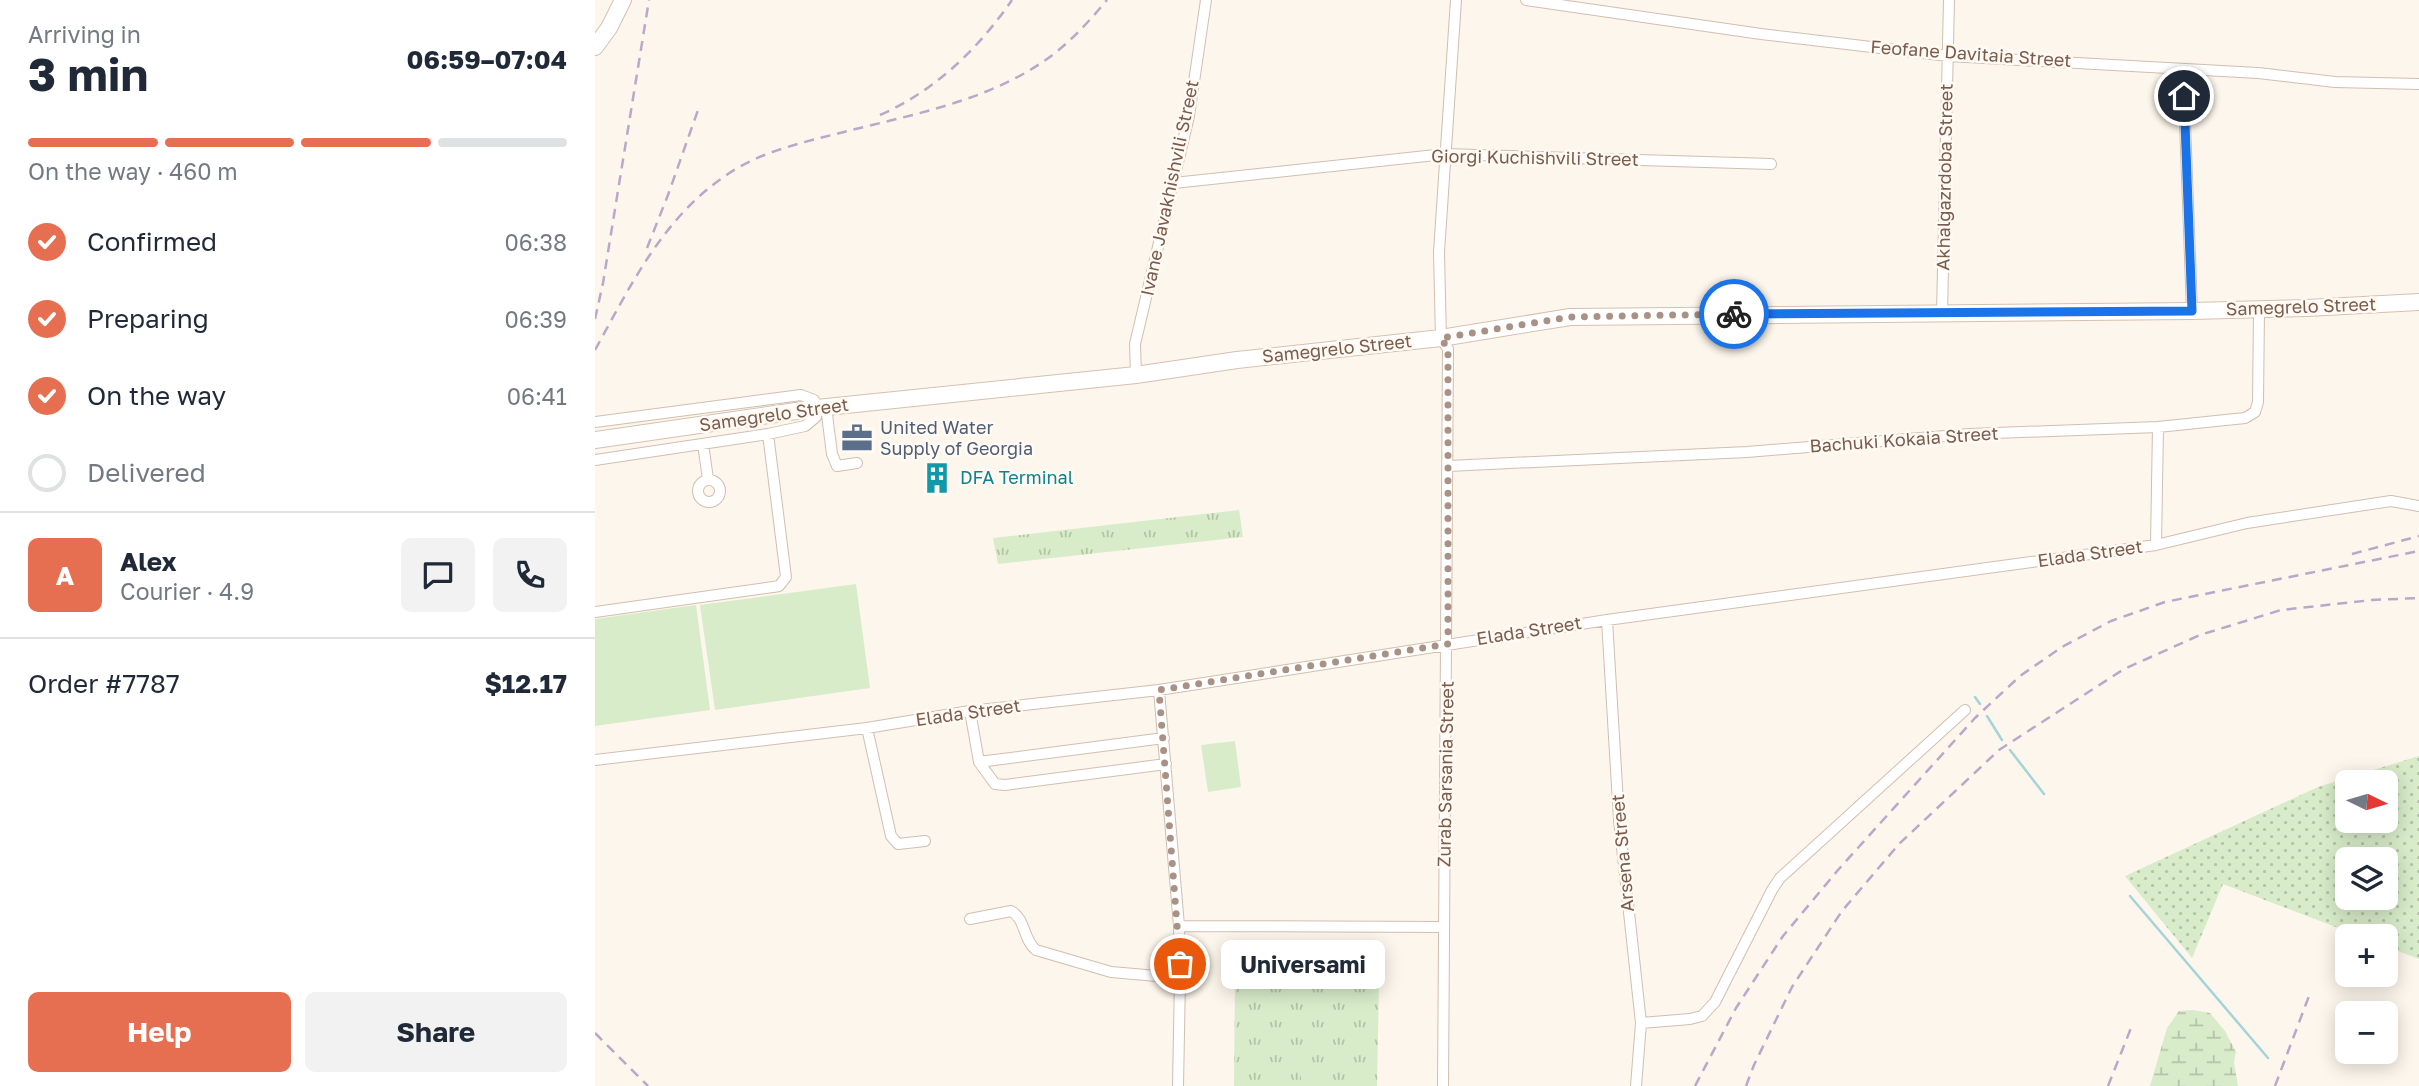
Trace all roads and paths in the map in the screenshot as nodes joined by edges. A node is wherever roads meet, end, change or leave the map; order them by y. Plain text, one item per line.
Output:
1 (623, 0) edge
2 (1206, 0) edge
3 (1455, 0) edge
4 (1526, 0) edge
5 (1949, 0) edge
6 (595, 47) edge
7 (1948, 56) junction
8 (2183, 69) junction
9 (2419, 84) edge
10 (1445, 154) junction
11 (1771, 164) dead end
12 (1174, 183) junction
13 (2419, 302) edge
14 (2259, 309) junction
15 (2192, 311) junction
16 (1943, 313) junction
17 (1441, 338) junction
18 (1136, 375) junction
19 (822, 408) junction
20 (595, 422) edge
21 (2158, 427) junction
22 (768, 434) junction
23 (595, 440) edge
24 (703, 444) junction
25 (595, 460) edge
26 (857, 463) dead end
27 (1448, 466) junction
28 (708, 479) dead end
29 (2419, 506) edge
30 (2156, 545) junction
31 (595, 612) edge
32 (1607, 620) junction
33 (1448, 644) junction
34 (1159, 690) junction
35 (1965, 710) dead end
36 (970, 711) junction
37 (867, 728) junction
38 (1164, 738) junction
39 (595, 760) edge
40 (979, 762) junction
41 (1166, 764) junction
42 (925, 841) dead end
43 (971, 919) dead end
44 (1179, 926) junction
45 (1444, 927) junction
46 (1180, 978) junction
47 (1641, 1023) junction
48 (1178, 1086) edge
49 (1443, 1086) edge
50 (1636, 1086) edge

1 - 6 main road
2 - 12 street, Ivane Javakhishvili Street
3 - 10 street, Zurab Sarsania Street
4 - 7 street, Feofane Davitaia Street
5 - 7 street, Akhalgazrdoba Street
7 - 8 street, Feofane Davitaia Street
7 - 16 street, Akhalgazrdoba Street
8 - 9 street, Feofane Davitaia Street
8 - 15 street
10 - 11 street, Giorgi Kuchishvili Street
10 - 12 street, Giorgi Kuchishvili Street
10 - 17 street, Zurab Sarsania Street
12 - 18 street, Ivane Javakhishvili Street
13 - 14 main road, Samegrelo Street
14 - 15 main road, Samegrelo Street
14 - 21 street, Bachuki Kokaia Street
15 - 16 main road, Samegrelo Street
16 - 17 main road, Samegrelo Street
17 - 18 main road, Samegrelo Street
17 - 27 street, Zurab Sarsania Street
18 - 19 main road, Samegrelo Street
19 - 20 street
19 - 22 street
19 - 23 main road, Samegrelo Street
19 - 26 street
21 - 27 street, Bachuki Kokaia Street
21 - 30 street
22 - 24 street
22 - 31 street
24 - 25 street
24 - 28 street
27 - 33 street, Zurab Sarsania Street
29 - 30 street, Elada Street
30 - 32 street, Elada Street
32 - 33 street, Elada Street
32 - 47 street, Arsena Street
33 - 34 street, Elada Street
33 - 45 street, Zurab Sarsania Street
34 - 36 street, Elada Street
34 - 38 street
35 - 47 street
36 - 37 street, Elada Street
36 - 40 street
37 - 39 street, Elada Street
37 - 42 street
38 - 40 street
38 - 41 street
40 - 41 street
41 - 44 street
43 - 46 street
44 - 45 street
44 - 46 street
45 - 49 street, Zurab Sarsania Street
46 - 48 street
47 - 50 street, Arsena Street

